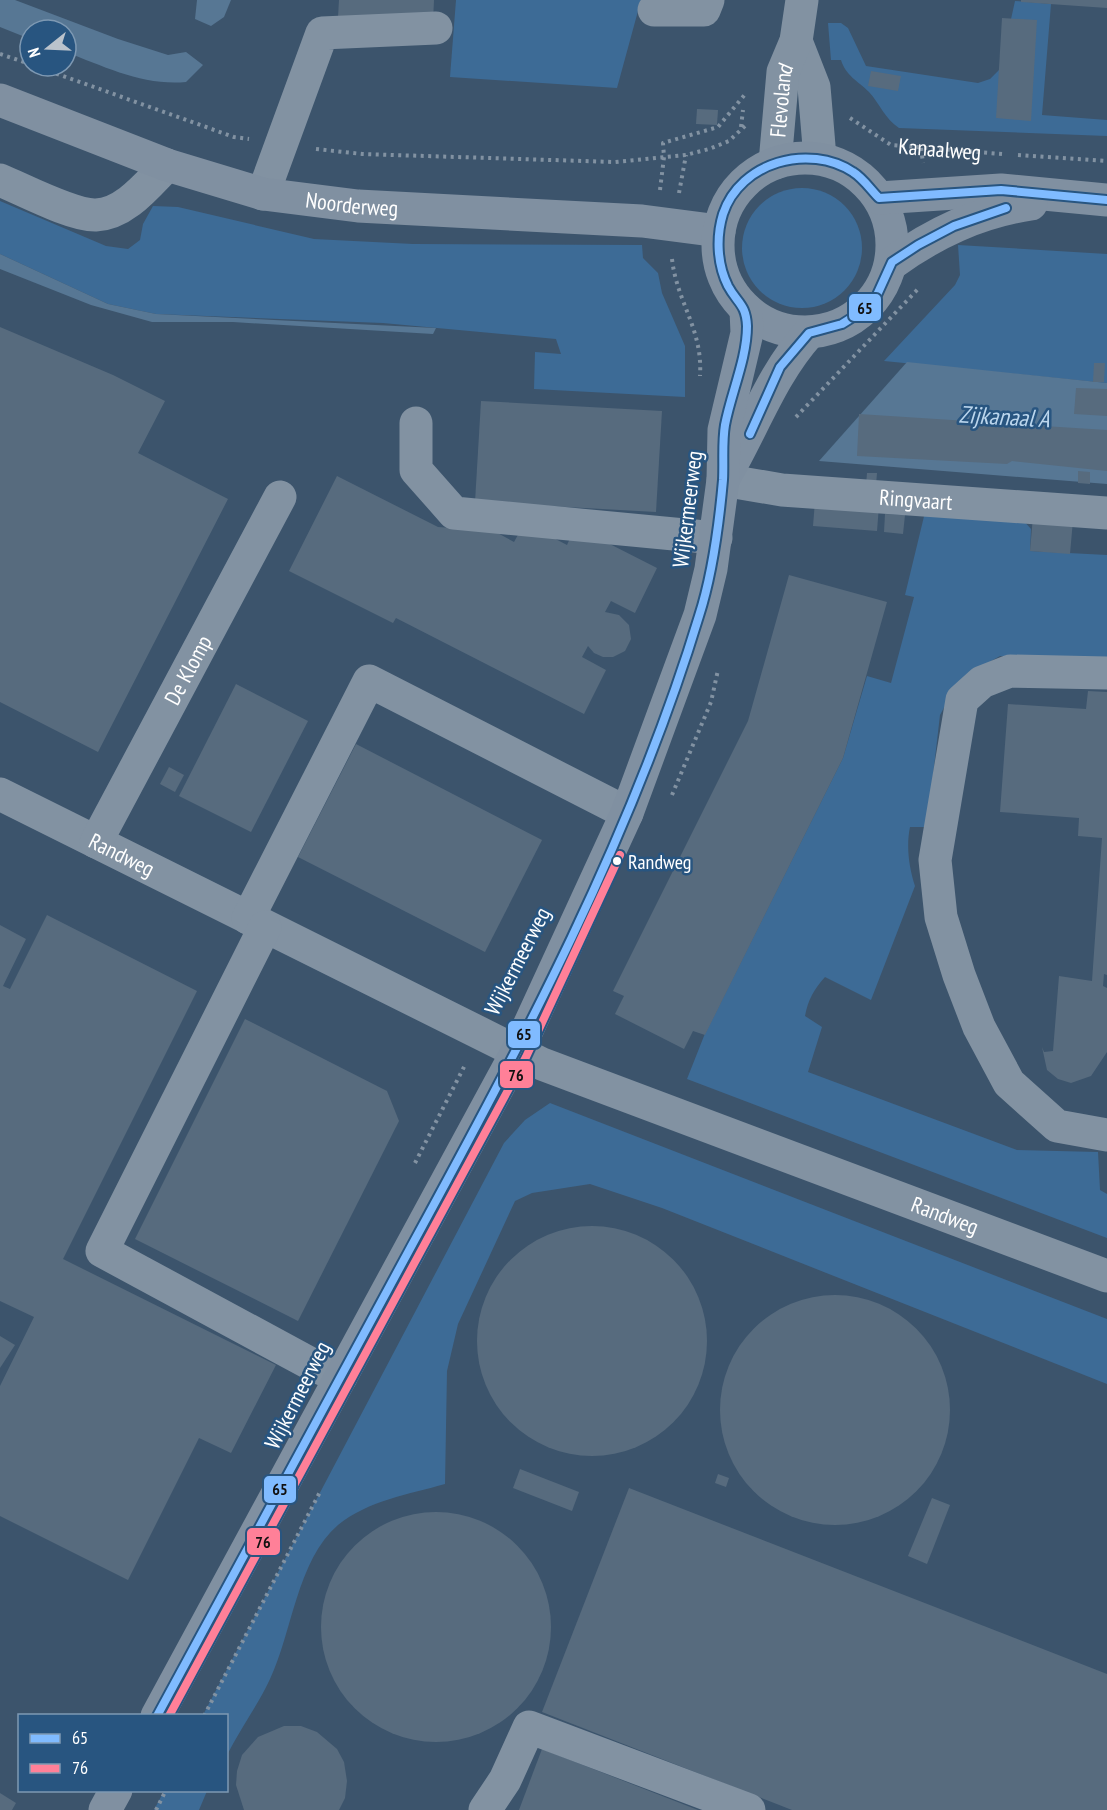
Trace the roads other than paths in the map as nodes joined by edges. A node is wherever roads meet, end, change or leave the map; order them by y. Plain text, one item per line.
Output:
1 (708, 0) edge
2 (801, 0) edge
3 (654, 10) dead end
4 (436, 28) dead end
5 (796, 41) junction
6 (0, 100) edge
7 (820, 158) junction
8 (775, 163) junction
9 (167, 165) junction
10 (0, 180) edge
11 (263, 194) junction
12 (1074, 197) junction
13 (879, 198) junction
14 (1107, 200) edge
15 (719, 231) junction
16 (891, 264) junction
17 (746, 310) junction
18 (809, 333) junction
19 (416, 423) dead end
20 (723, 480) junction
21 (280, 497) dead end
22 (1107, 513) edge
23 (716, 538) junction
24 (1107, 673) edge
25 (3, 801) edge
26 (627, 813) junction
27 (96, 842) junction
28 (256, 923) junction
29 (517, 1052) junction
30 (1107, 1135) edge
31 (1107, 1275) edge
32 (341, 1377) junction
33 (158, 1714) edge
34 (115, 1792) edge
35 (105, 1810) edge
36 (485, 1810) edge
37 (749, 1810) edge

1 - 3 street
2 - 5 street, Flevoland
4 - 11 street
5 - 7 street, Flevoland
5 - 8 street, Flevoland
6 - 9 main road, Noorderweg
7 - 8 main road
7 - 13 main road
8 - 15 main road
9 - 10 street
9 - 11 main road, Noorderweg
11 - 15 main road, Noorderweg
12 - 13 main road, Kanaalweg
12 - 14 main road, Kanaalweg
12 - 16 main road, Kanaalweg
13 - 16 main road
15 - 17 main road
16 - 18 main road
17 - 18 main road
17 - 20 main road, Wijkermeerweg
18 - 20 main road, Wijkermeerweg
19 - 23 street
20 - 22 street, Ringvaart
20 - 23 main road, Wijkermeerweg
21 - 27 street, De Klomp
23 - 26 main road, Wijkermeerweg
24 - 30 street
25 - 27 street, Randweg
26 - 28 street
26 - 29 main road, Wijkermeerweg
27 - 28 street, Randweg
28 - 29 street, Randweg
28 - 32 street
29 - 31 street, Randweg
29 - 32 main road, Wijkermeerweg
32 - 33 main road, Wijkermeerweg
34 - 35 main road
36 - 37 street

